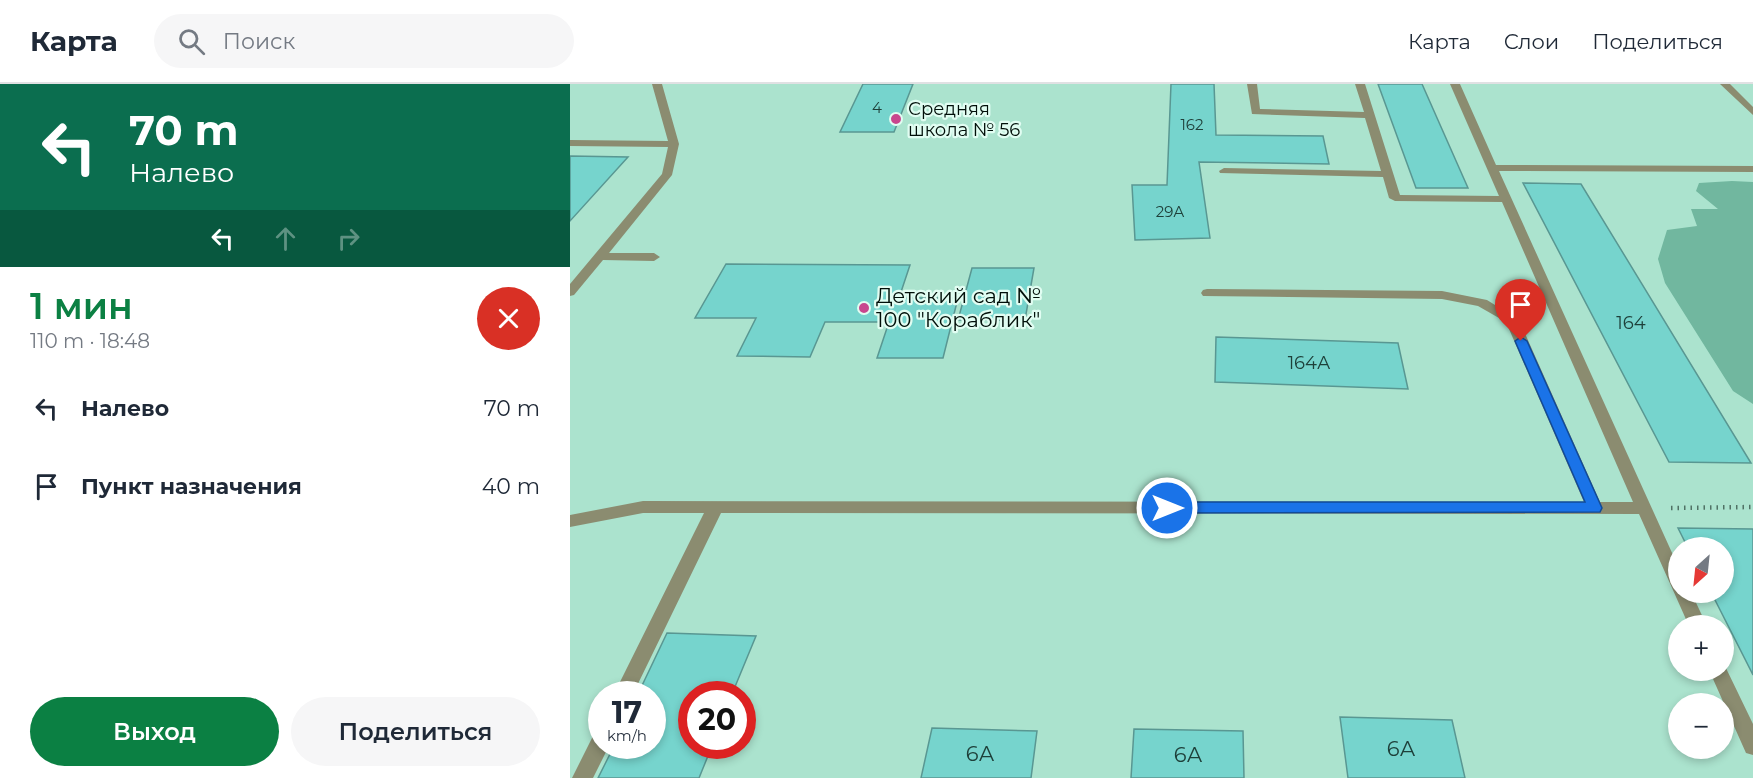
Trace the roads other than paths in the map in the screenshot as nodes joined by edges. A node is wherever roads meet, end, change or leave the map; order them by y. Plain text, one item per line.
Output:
1 (657, 84) edge
2 (1252, 84) edge
3 (1360, 84) edge
4 (1455, 84) edge
5 (1725, 84) edge
6 (1753, 112) edge
7 (1370, 115) junction
8 (674, 144) junction
9 (572, 145) edge
10 (1494, 168) junction
11 (1753, 169) edge
12 (1224, 171) dead end
13 (1388, 174) junction
14 (1506, 199) junction
15 (600, 256) junction
16 (654, 257) dead end
17 (570, 292) edge
18 (1207, 293) dead end
19 (715, 508) junction
20 (1595, 508) junction
21 (1643, 508) junction
22 (570, 521) edge
23 (1668, 562) edge
24 (629, 681) edge
25 (1723, 681) edge
26 (1753, 746) edge
27 (592, 759) edge
28 (582, 778) edge

1 - 8 lane
2 - 7 lane
3 - 7 lane
4 - 10 lane
5 - 6 lane
7 - 13 lane
8 - 9 lane
8 - 15 lane
10 - 11 lane
10 - 14 lane
12 - 13 lane
13 - 14 lane
14 - 21 lane
15 - 16 lane
15 - 17 lane
18 - 20 lane
19 - 20 lane
19 - 22 lane
19 - 24 lane
20 - 21 lane
21 - 23 lane
25 - 26 lane
27 - 28 lane

